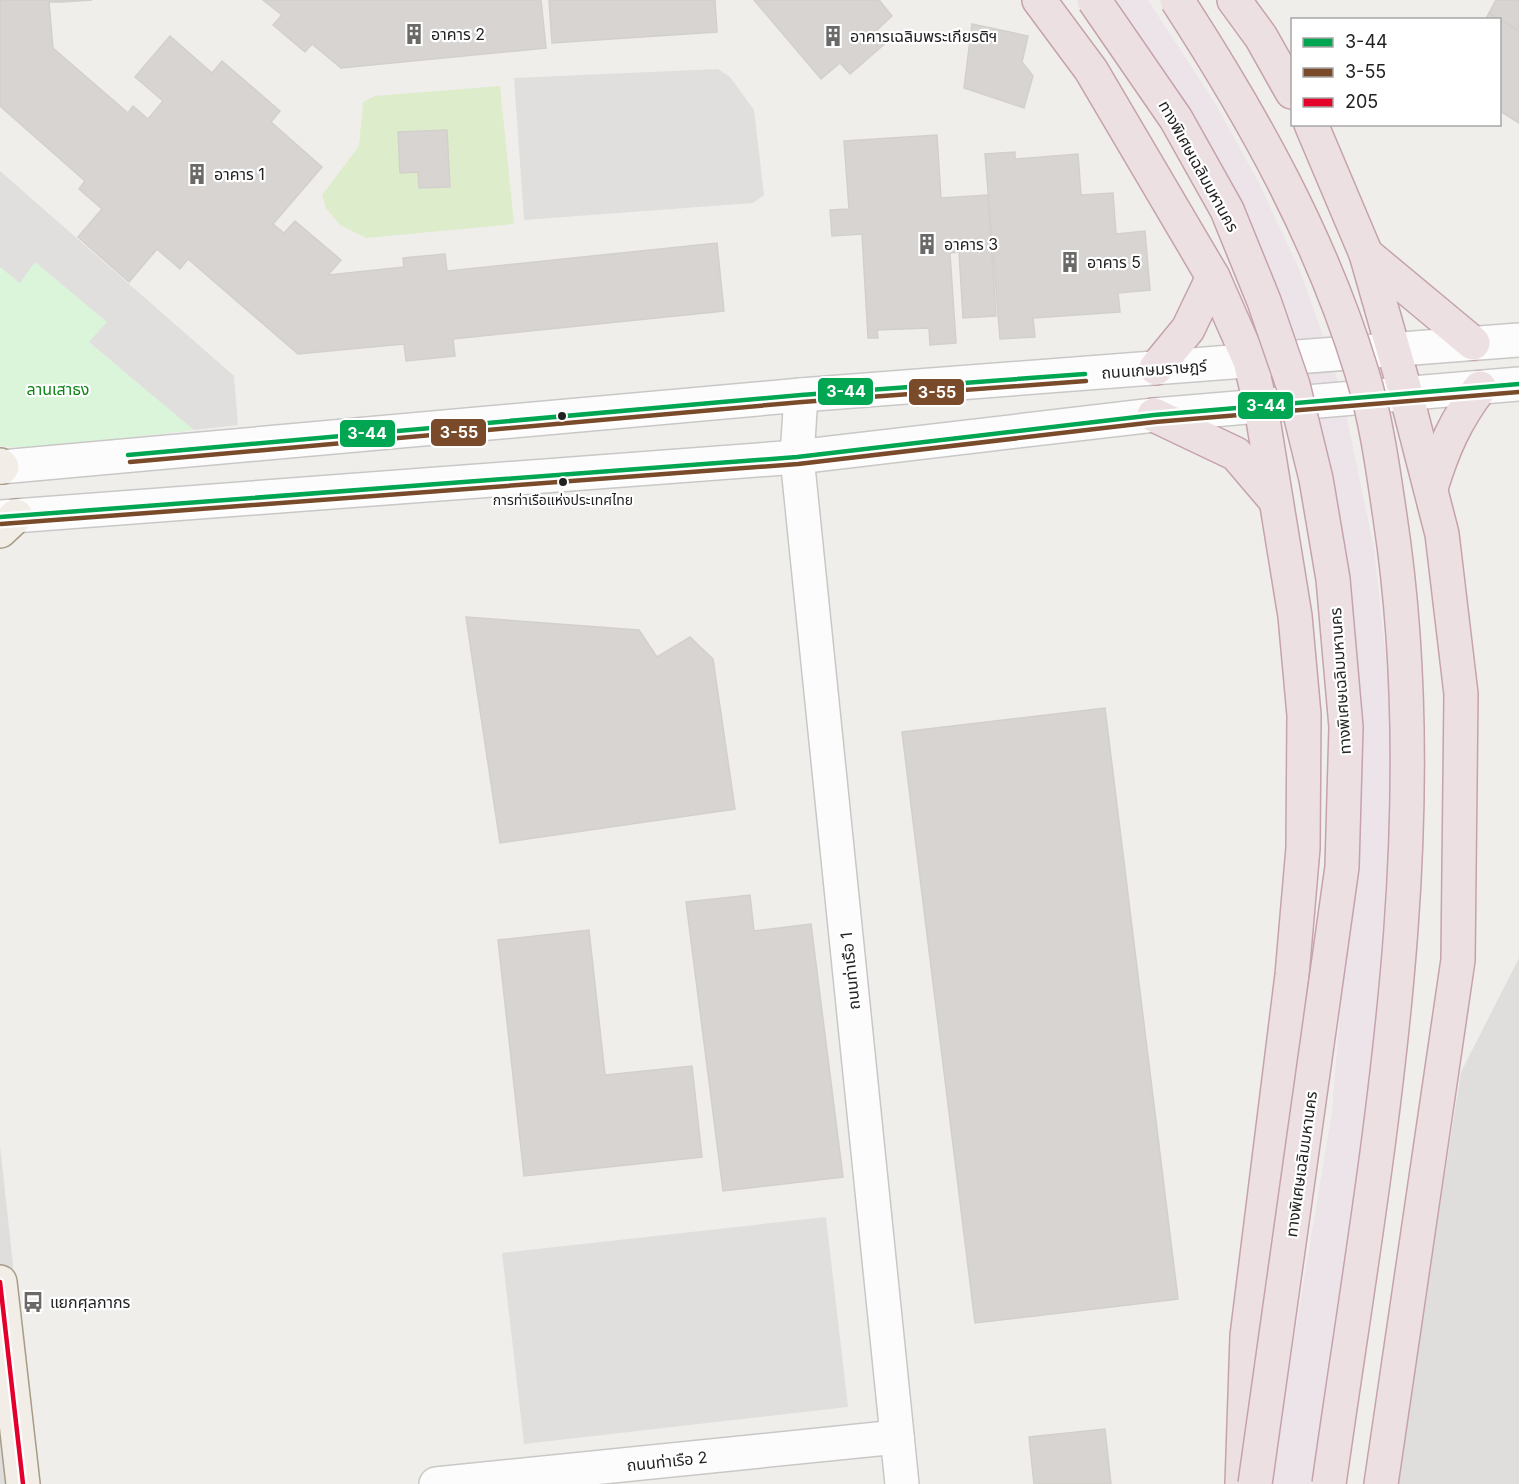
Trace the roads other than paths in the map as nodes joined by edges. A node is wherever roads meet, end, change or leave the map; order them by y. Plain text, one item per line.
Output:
1 (1039, 0) edge
2 (1094, 0) edge
3 (1177, 0) edge
4 (1234, 0) edge
5 (1291, 90) edge
6 (1312, 126) edge
7 (1366, 254) junction
8 (1213, 277) junction
9 (1519, 340) edge
10 (1473, 343) junction
11 (1394, 351) junction
12 (1250, 362) junction
13 (1156, 368) junction
14 (1519, 384) edge
15 (1480, 388) junction
16 (1406, 394) junction
17 (801, 395) junction
18 (1260, 407) junction
19 (1154, 415) junction
20 (797, 457) junction
21 (1, 466) edge
22 (1431, 488) junction
23 (1276, 501) junction
24 (5, 521) edge
25 (0, 1282) edge
26 (897, 1437) junction
27 (635, 1474) edge
28 (23, 1484) edge
29 (436, 1484) edge
30 (902, 1484) edge
31 (1242, 1484) edge
32 (1255, 1484) edge
33 (1329, 1484) edge
34 (1381, 1484) edge

1 - 8 highway
2 - 32 highway, ทางพิเศษเฉลิมมหานคร, bridge
3 - 33 highway, bridge
4 - 5 highway
6 - 7 highway
7 - 10 highway
7 - 11 highway
8 - 12 highway
8 - 13 highway
9 - 10 street, ถนนเกษมราษฎร์
10 - 11 street, ถนนเกษมราษฎร์
11 - 12 street, ถนนเกษมราษฎร์
11 - 16 highway
12 - 13 street, ถนนเกษมราษฎร์
12 - 18 highway
13 - 17 street, ถนนเกษมราษฎร์
14 - 15 street
15 - 16 street
15 - 22 highway
16 - 18 street
16 - 22 highway
17 - 20 street, ถนนท่าเรือ 1
17 - 21 street, ถนนเกษมราษฎร์
18 - 19 street
18 - 23 highway
19 - 20 street
19 - 23 highway
20 - 24 street
20 - 26 street, ถนนท่าเรือ 1
22 - 34 highway
23 - 31 highway
25 - 28 main road
26 - 27 street, ถนนท่าเรือ 2
26 - 30 street, ถนนท่าเรือ 1
27 - 29 street, ถนนท่าเรือ 2

